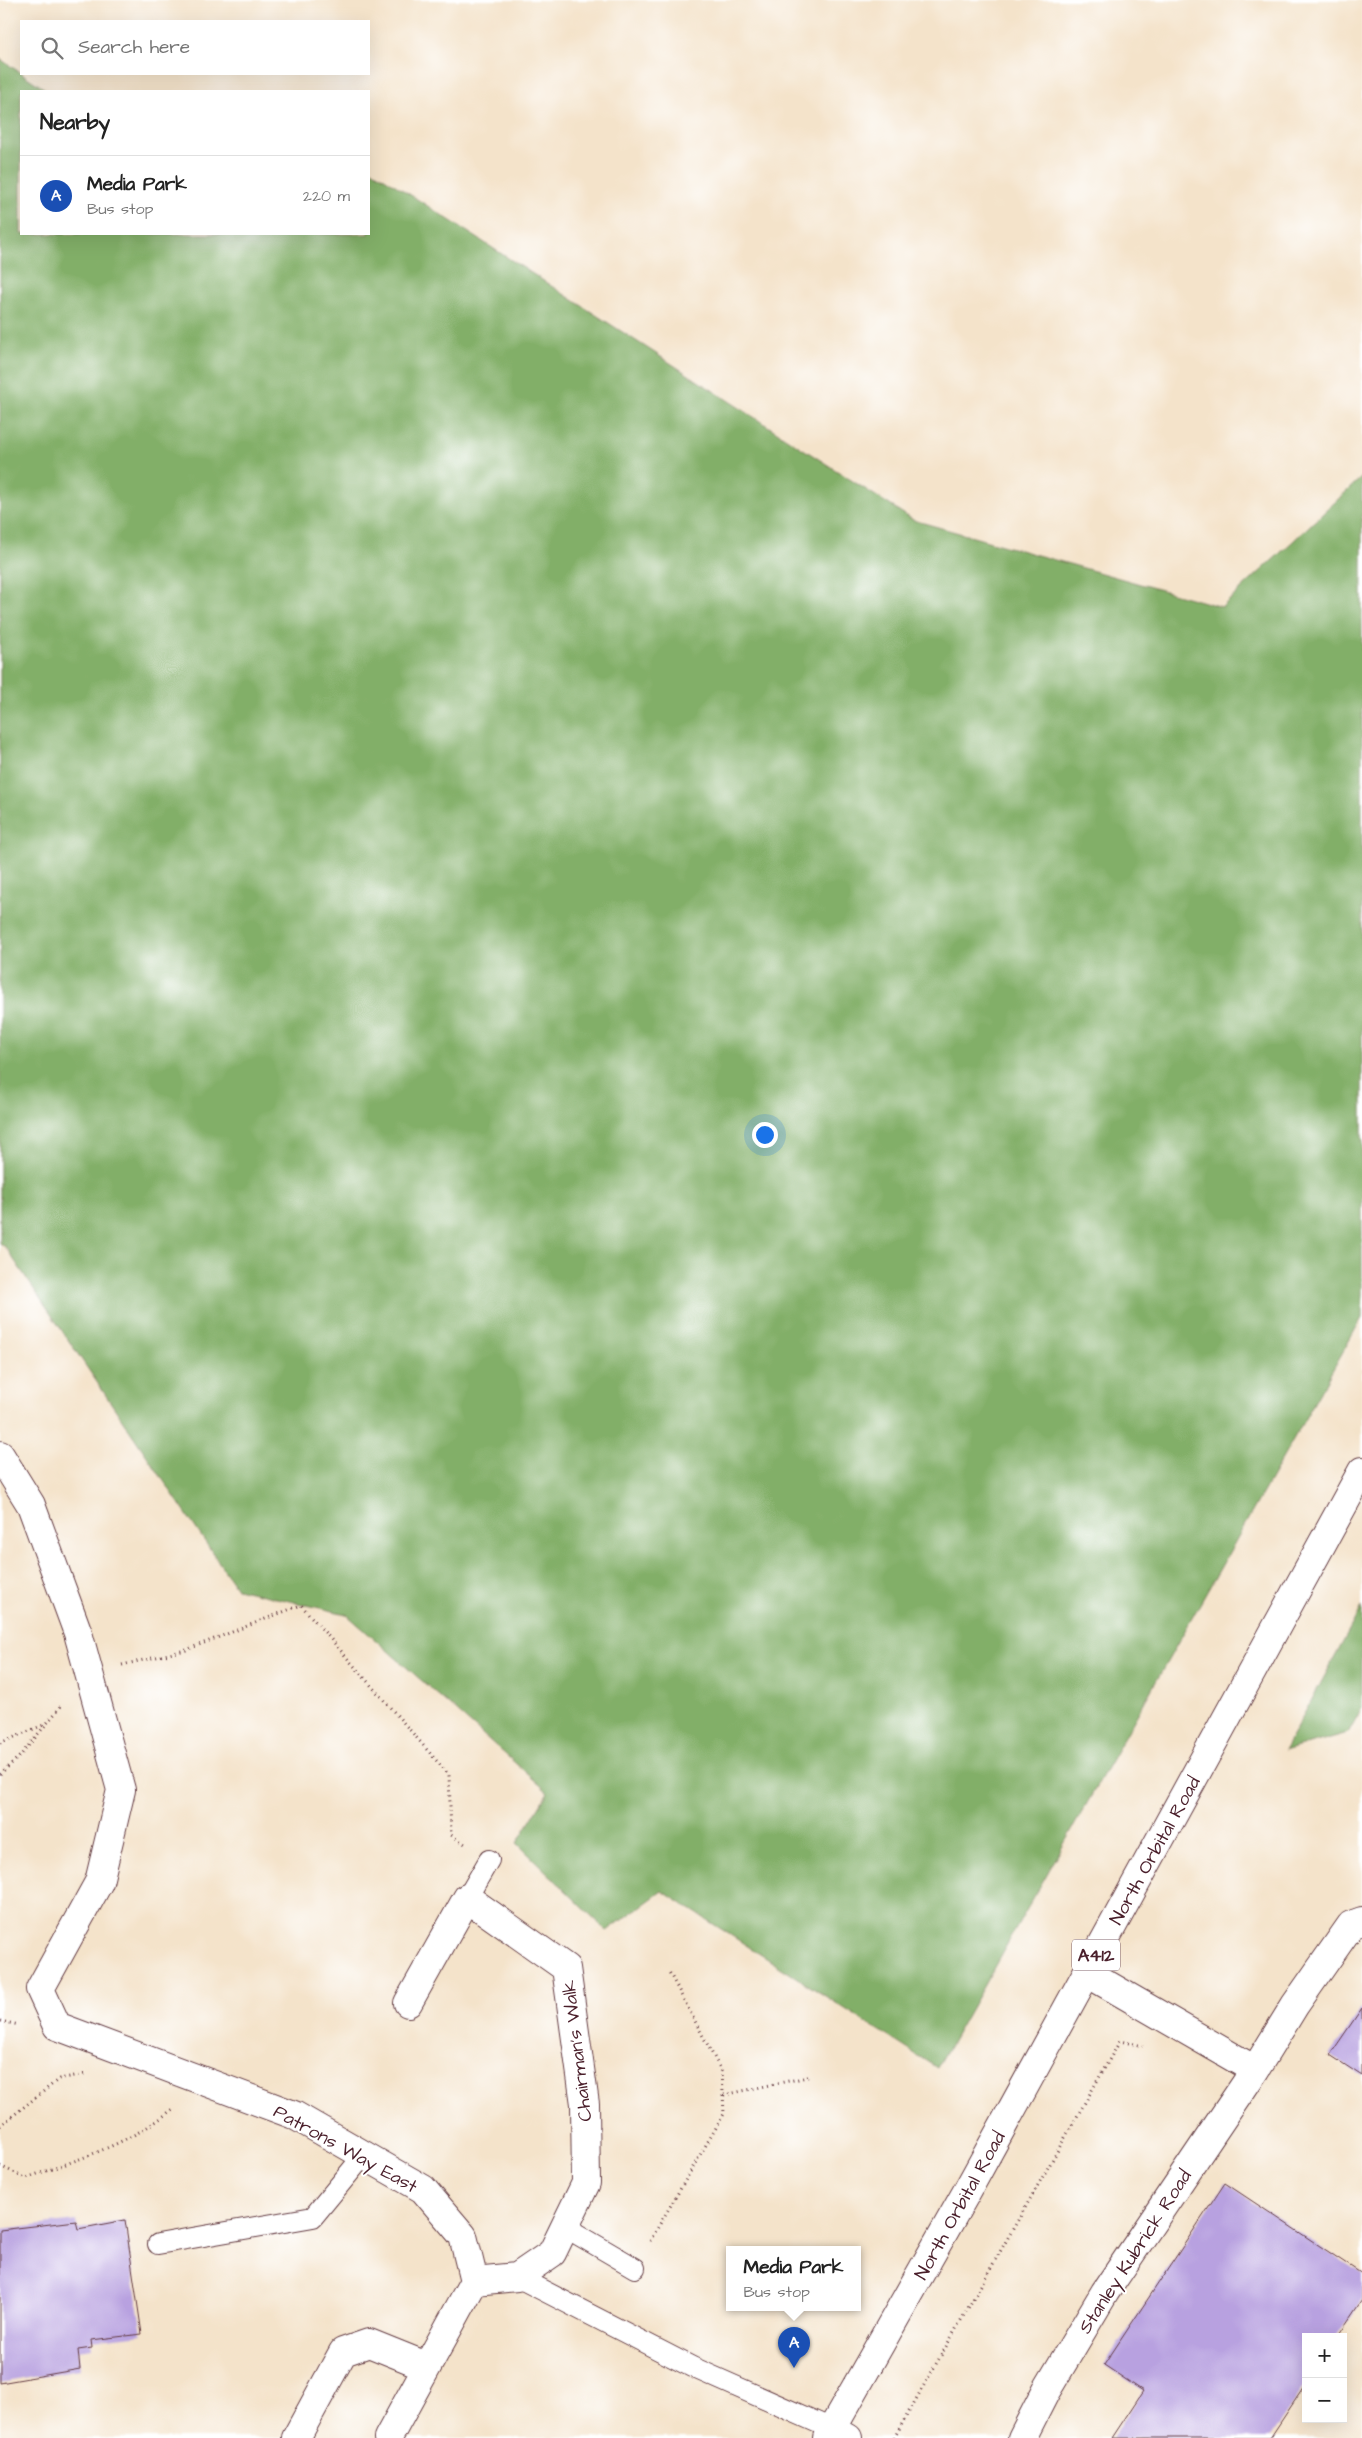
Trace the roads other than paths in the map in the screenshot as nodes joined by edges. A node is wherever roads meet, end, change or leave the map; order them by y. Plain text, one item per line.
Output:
1 (0, 1455) edge
2 (1362, 1471) edge
3 (489, 1860) road end
4 (467, 1898) junction
5 (1362, 1921) edge
6 (1087, 1973) junction
7 (408, 2003) dead end
8 (1255, 2070) junction
9 (364, 2155) junction
10 (565, 2226) junction
11 (158, 2244) dead end
12 (635, 2268) road end
13 (517, 2277) junction
14 (474, 2281) junction
15 (426, 2366) junction
16 (836, 2435) edge
17 (296, 2438) edge
18 (388, 2438) edge
19 (1022, 2438) edge

1 - 9 street, Patrons Way East
2 - 6 street, North Orbital Road / A412
3 - 4 lane
4 - 7 street
4 - 10 street, Chairman's Walk
5 - 8 street, Stanley Kubrick Road
6 - 8 street
6 - 16 street, North Orbital Road / A412
8 - 19 street, Stanley Kubrick Road
9 - 11 lane
9 - 14 street, Patrons Way East
10 - 12 lane
10 - 13 street, Chairman's Walk
13 - 14 street, Chairman's Walk
13 - 16 lane
14 - 15 street
15 - 17 street
15 - 18 street

